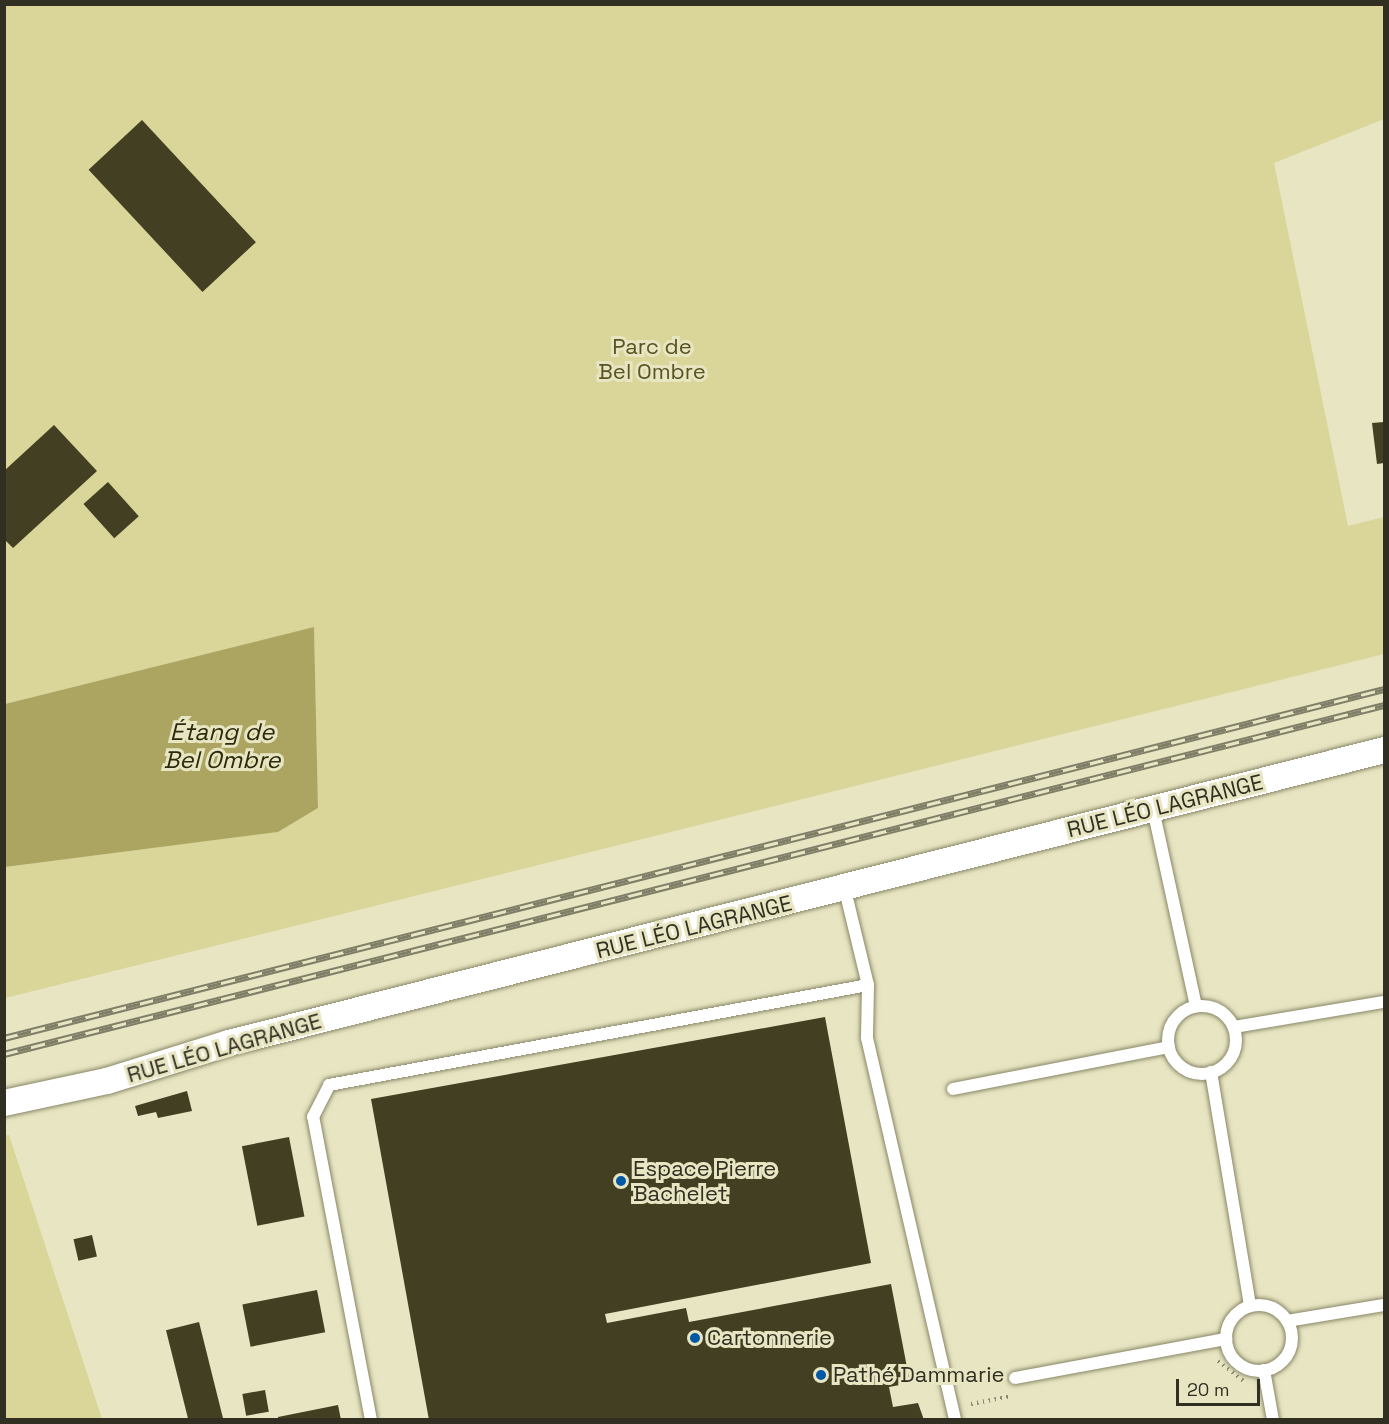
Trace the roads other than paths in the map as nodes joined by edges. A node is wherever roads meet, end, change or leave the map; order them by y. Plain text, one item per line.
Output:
1 (1384, 750) edge
2 (1153, 809) junction
3 (844, 890) junction
4 (868, 985) junction
5 (1384, 1002) edge
6 (1196, 1006) junction
7 (1234, 1027) junction
8 (1169, 1047) junction
9 (1211, 1072) junction
10 (953, 1089) dead end
11 (4, 1103) edge
12 (1384, 1305) edge
13 (1250, 1306) junction
14 (1287, 1321) junction
15 (1226, 1339) junction
16 (1264, 1370) junction
17 (1015, 1378) dead end
18 (371, 1419) edge
19 (955, 1419) edge
20 (1274, 1419) edge

1 - 2 street, RUE LÉO LAGRANGE
2 - 3 street, RUE LÉO LAGRANGE
2 - 6 lane
3 - 4 lane
3 - 11 street, RUE LÉO LAGRANGE
4 - 18 lane
4 - 19 lane
5 - 7 lane
6 - 7 lane
6 - 8 lane
7 - 9 lane
8 - 9 lane
8 - 10 lane
9 - 13 lane
12 - 14 lane
13 - 14 lane
13 - 15 lane
14 - 16 lane
15 - 16 lane
15 - 17 lane
16 - 20 lane

